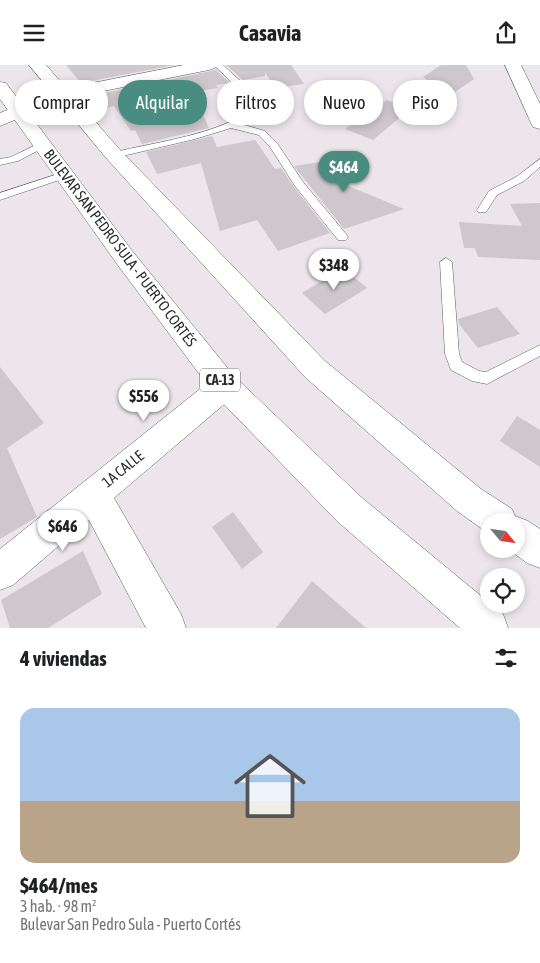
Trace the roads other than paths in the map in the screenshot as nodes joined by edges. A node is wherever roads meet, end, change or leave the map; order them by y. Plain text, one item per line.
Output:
1 (37, 65) edge
2 (209, 65) edge
3 (218, 65) edge
4 (513, 65) edge
5 (50, 80) edge
6 (233, 80) edge
7 (108, 86) edge
8 (0, 87) edge
9 (9, 116) edge
10 (540, 123) edge
11 (88, 125) edge
12 (229, 125) joint
13 (42, 145) junction
14 (114, 155) junction
15 (0, 161) edge
16 (540, 162) edge
17 (64, 175) junction
18 (0, 197) edge
19 (482, 209) dead end
20 (342, 237) dead end
21 (446, 262) dead end
22 (540, 350) edge
23 (225, 385) junction
24 (93, 494) junction
25 (489, 513) edge
26 (525, 539) edge
27 (540, 550) edge
28 (0, 572) edge
29 (167, 628) edge
30 (489, 628) edge

1 - 5 main road
2 - 7 main road
3 - 6 lane
4 - 10 main road
8 - 9 main road, BULEVAR SAN PEDRO SULA - PUERTO CORTÉS / CA-13
9 - 13 main road, BULEVAR SAN PEDRO SULA - PUERTO CORTÉS / CA-13
11 - 14 main road
12 - 14 lane
12 - 20 lane
13 - 15 lane
13 - 17 main road, BULEVAR SAN PEDRO SULA - PUERTO CORTÉS / CA-13
14 - 25 main road
16 - 19 lane
17 - 18 lane
17 - 23 main road, BULEVAR SAN PEDRO SULA - PUERTO CORTÉS / CA-13
21 - 22 lane
23 - 24 main road, 1A CALLE
23 - 30 main road, BULEVAR SAN PEDRO SULA - PUERTO CORTÉS / CA-13
24 - 28 main road, 1A CALLE
24 - 29 main road
26 - 27 main road

